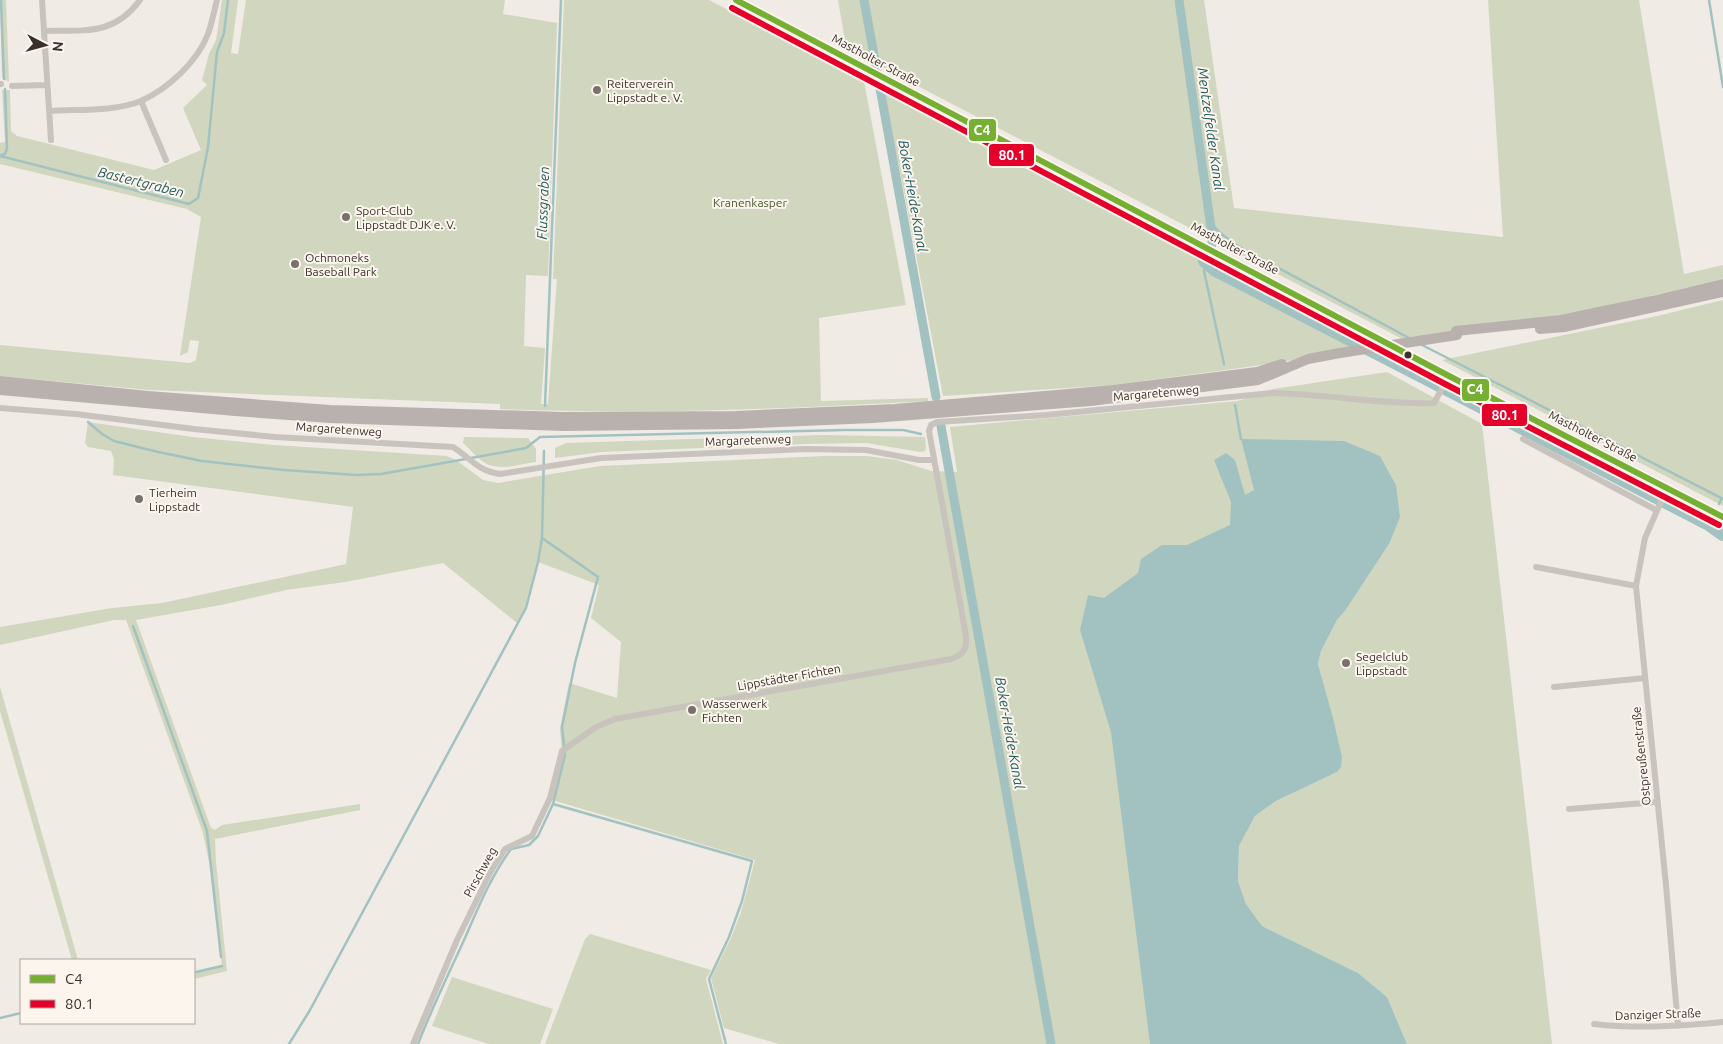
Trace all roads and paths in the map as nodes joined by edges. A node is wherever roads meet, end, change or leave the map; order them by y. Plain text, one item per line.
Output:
1 (42, 0) edge
2 (140, 0) edge
3 (216, 0) edge
4 (736, 0) edge
5 (44, 31) junction
6 (47, 85) junction
7 (12, 86) dead end
8 (141, 101) junction
9 (49, 111) junction
10 (51, 140) dead end
11 (166, 160) dead end
12 (1723, 284) edge
13 (1723, 292) edge
14 (1456, 333) junction
15 (1339, 351) junction
16 (1448, 378) junction
17 (0, 381) edge
18 (0, 390) edge
19 (0, 408) edge
20 (1523, 439) dead end
21 (934, 460) junction
22 (1666, 491) junction
23 (1657, 509) junction
24 (1723, 517) edge
25 (1536, 567) dead end
26 (1636, 586) junction
27 (1645, 678) junction
28 (1554, 688) dead end
29 (614, 719) joint
30 (1658, 802) junction
31 (1569, 809) dead end
32 (1723, 1022) edge
33 (1594, 1024) dead end
34 (1678, 1026) junction
35 (413, 1044) edge

1 - 5 street
2 - 5 street
3 - 8 street
4 - 16 street, Mastholter Straße
5 - 6 street
6 - 7 street
6 - 9 street
8 - 9 street
8 - 11 street
9 - 10 street
12 - 14 main road
13 - 14 main road
14 - 15 main road, bridge
15 - 17 main road
15 - 18 main road
16 - 21 street, Margaretenweg
16 - 22 street, Mastholter Straße
19 - 21 street, Margaretenweg
20 - 23 street
21 - 29 street, Lippstädter Fichten
22 - 23 street, Ostpreußenstraße
22 - 24 street, Mastholter Straße
23 - 26 street, Ostpreußenstraße
25 - 26 street
26 - 27 street, Ostpreußenstraße
27 - 28 street
27 - 30 street, Ostpreußenstraße
29 - 35 street, Pirschweg
30 - 31 street
30 - 34 street, Ostpreußenstraße
32 - 34 street, Danziger Straße
33 - 34 street, Danziger Straße

